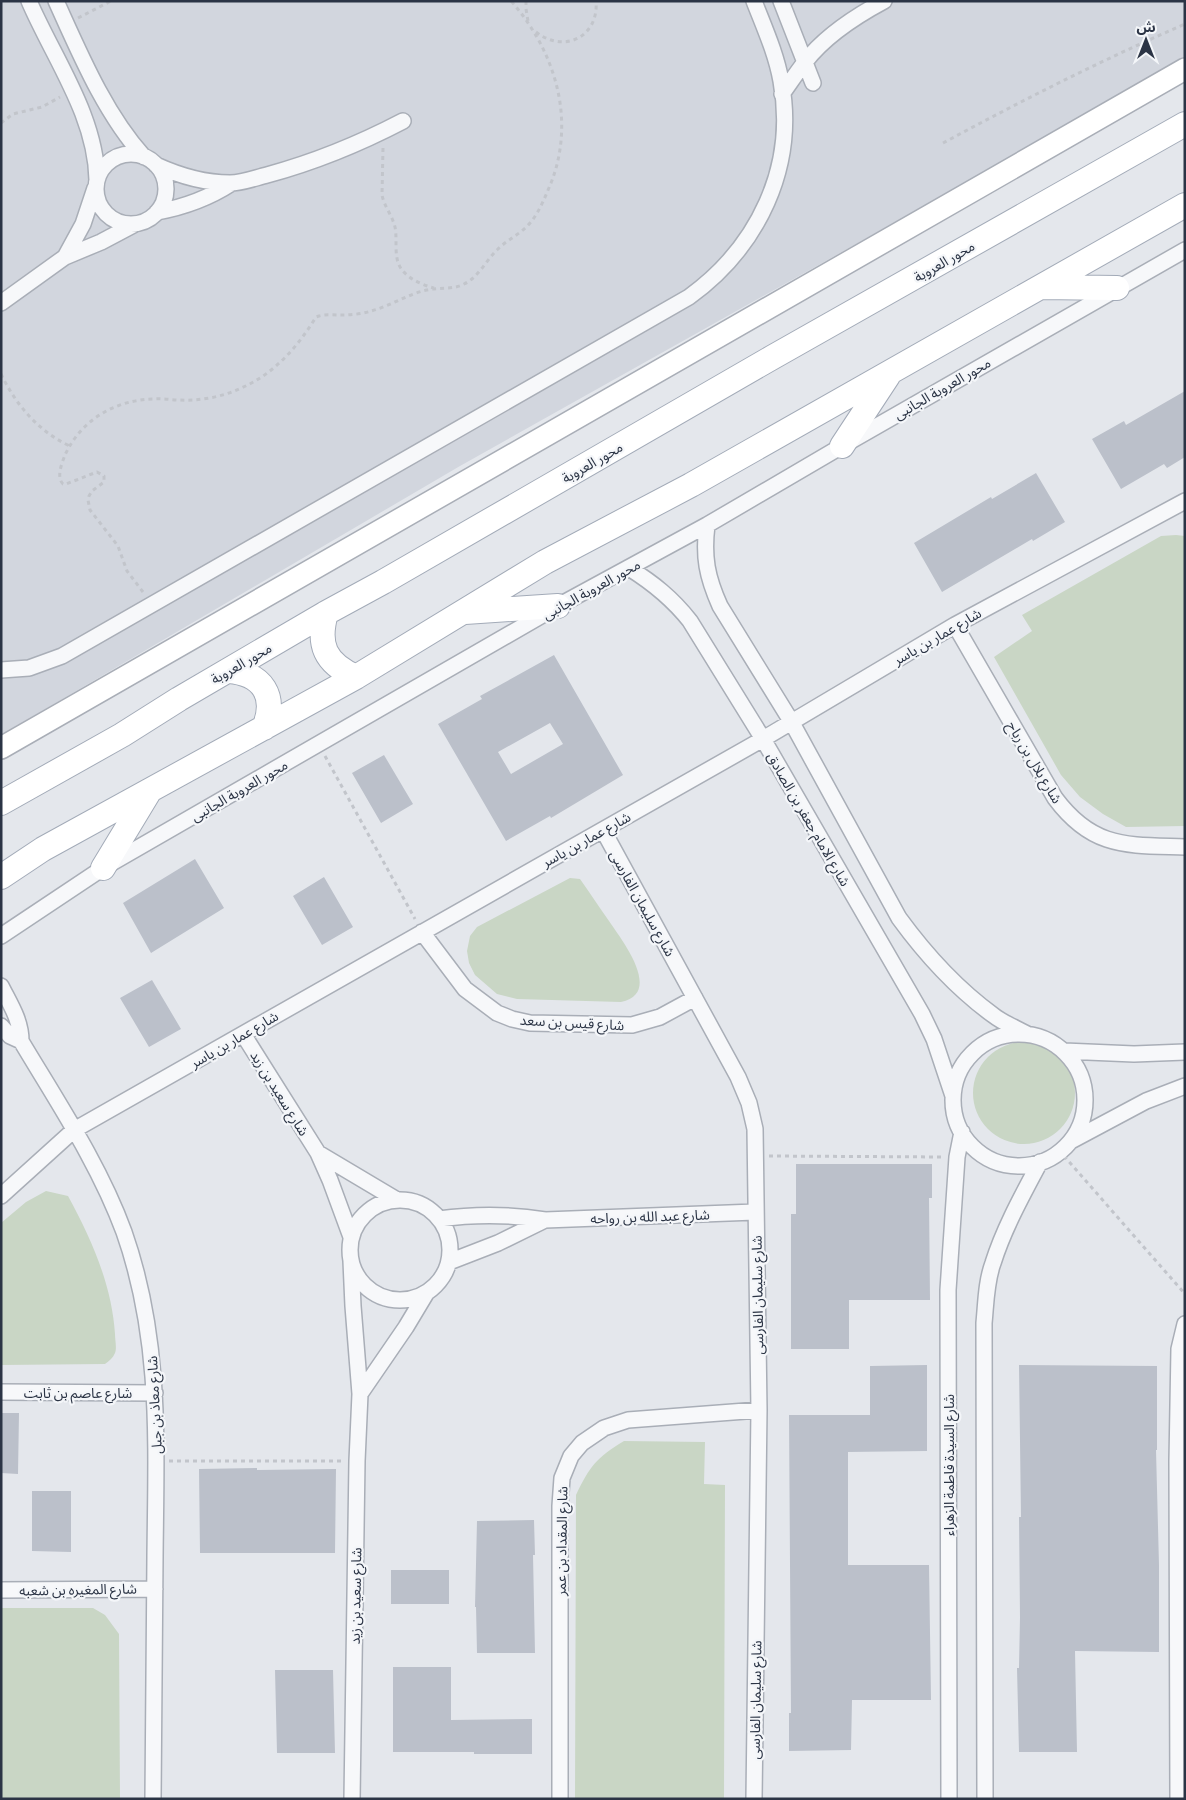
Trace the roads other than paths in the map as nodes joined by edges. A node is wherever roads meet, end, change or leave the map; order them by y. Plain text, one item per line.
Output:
1 (29, 1) edge
2 (56, 1) edge
3 (754, 1) edge
4 (781, 1) edge
5 (884, 1) edge
6 (806, 61) junction
7 (1185, 70) edge
8 (813, 83) dead end
9 (782, 94) junction
10 (403, 121) dead end
11 (1185, 124) edge
12 (150, 161) junction
13 (232, 183) junction
14 (96, 184) junction
15 (1185, 204) edge
16 (158, 212) junction
17 (135, 224) junction
18 (1185, 250) edge
19 (65, 257) junction
20 (1041, 287) junction
21 (1117, 288) junction
22 (1, 303) edge
23 (890, 372) junction
24 (842, 446) junction
25 (1185, 501) edge
26 (707, 525) junction
27 (629, 568) junction
28 (558, 606) junction
29 (460, 612) junction
30 (326, 613) junction
31 (955, 625) junction
32 (1, 670) edge
33 (229, 671) junction
34 (356, 677) junction
35 (791, 721) junction
36 (264, 728) junction
37 (763, 739) junction
38 (1, 748) edge
39 (150, 791) junction
40 (1, 803) edge
41 (603, 830) junction
42 (1185, 847) edge
43 (103, 868) junction
44 (1, 877) edge
45 (422, 932) junction
46 (2, 937) edge
47 (1, 986) edge
48 (695, 998) junction
49 (1, 1026) edge
50 (243, 1034) junction
51 (1027, 1034) junction
52 (21, 1041) junction
53 (1064, 1051) junction
54 (1185, 1052) edge
55 (1185, 1086) edge
56 (954, 1096) junction
57 (74, 1130) junction
58 (962, 1132) junction
59 (1065, 1146) junction
60 (318, 1153) junction
61 (1040, 1162) junction
62 (1, 1196) edge
63 (397, 1200) junction
64 (755, 1212) junction
65 (439, 1219) junction
66 (546, 1220) junction
67 (351, 1237) junction
68 (351, 1261) junction
69 (449, 1262) junction
70 (427, 1292) junction
71 (1185, 1324) edge
72 (1, 1392) edge
73 (155, 1393) junction
74 (360, 1394) junction
75 (759, 1410) junction
76 (1181, 1461) edge
77 (154, 1589) junction
78 (1, 1590) edge
79 (1181, 1664) edge
80 (153, 1799) edge
81 (352, 1799) edge
82 (560, 1799) edge
83 (754, 1799) edge
84 (949, 1799) edge
85 (985, 1799) edge
86 (1178, 1799) edge

1 - 14 street
2 - 12 street
3 - 9 street
4 - 6 street
5 - 6 street
6 - 8 street
6 - 9 street
7 - 38 street
9 - 32 street
10 - 13 street
11 - 30 main road, محور العروبة
12 - 13 street
12 - 14 street
12 - 16 street
13 - 16 street
14 - 17 street
14 - 19 street
15 - 20 main road
16 - 17 street
17 - 19 street
18 - 21 street, محور العروبة الجانبى
19 - 22 street
20 - 21 main road
20 - 23 main road
21 - 24 street, محور العروبة الجانبى
23 - 24 main road
23 - 29 main road
24 - 26 street, محور العروبة الجانبى
25 - 31 street, شارع عمار بن ياسر
26 - 27 street, محور العروبة الجانبى
26 - 35 street
27 - 28 street, محور العروبة الجانبى
27 - 37 street, شارع الامام جعفر بن الصادق
28 - 29 main road
28 - 43 street, محور العروبة الجانبى
29 - 34 main road
30 - 33 main road, محور العروبة
30 - 34 main road
31 - 35 street, شارع عمار بن ياسر
31 - 42 street, شارع بلال بن رباح
33 - 36 main road
33 - 40 main road, محور العروبة
34 - 36 main road
35 - 37 street, شارع عمار بن ياسر
35 - 51 street
36 - 39 main road
37 - 41 street, شارع عمار بن ياسر
37 - 56 street, شارع الامام جعفر بن الصادق
39 - 43 main road
39 - 44 main road
41 - 45 street, شارع عمار بن ياسر
41 - 48 street, شارع سليمان الفارسى
43 - 46 street, محور العروبة الجانبى
45 - 48 street, شارع قيس بن سعد
45 - 50 street, شارع عمار بن ياسر
47 - 52 street, شارع معاذ بن جبل
48 - 64 street, شارع سليمان الفارسى
49 - 52 street, شارع معاذ بن جبل
50 - 57 street, شارع عمار بن ياسر
50 - 60 street, شارع سعيد بن زيد
51 - 53 street
51 - 56 street
52 - 57 street, شارع معاذ بن جبل
53 - 54 street
53 - 59 street
55 - 59 street
56 - 58 street
57 - 62 street, شارع عمار بن ياسر
57 - 73 street, شارع معاذ بن جبل
58 - 61 street
58 - 84 street, شارع السيدة فاطمة الزهراء
59 - 61 street
60 - 63 street, شارع سعيد بن زيد
60 - 67 street, شارع سعيد بن زيد
61 - 85 street
63 - 65 street
63 - 67 street
64 - 66 street, شارع عبد الله بن رواحه
64 - 75 street, شارع سليمان الفارسى
65 - 66 street, شارع عبد الله بن رواحه
65 - 69 street
66 - 69 street, شارع عبد الله بن رواحه
67 - 68 street
68 - 70 street
68 - 74 street, شارع سعيد بن زيد
69 - 70 street
70 - 74 street
71 - 76 street
72 - 73 street, شارع عاصم بن ثابت
73 - 77 street, شارع معاذ بن جبل
74 - 81 street, شارع سعيد بن زيد
75 - 82 street, شارع المقداد بن عمر
75 - 83 street, شارع سليمان الفارسى
76 - 79 street
77 - 78 street, شارع المغيره بن شعبه
77 - 80 street, شارع معاذ بن جبل
79 - 86 street

